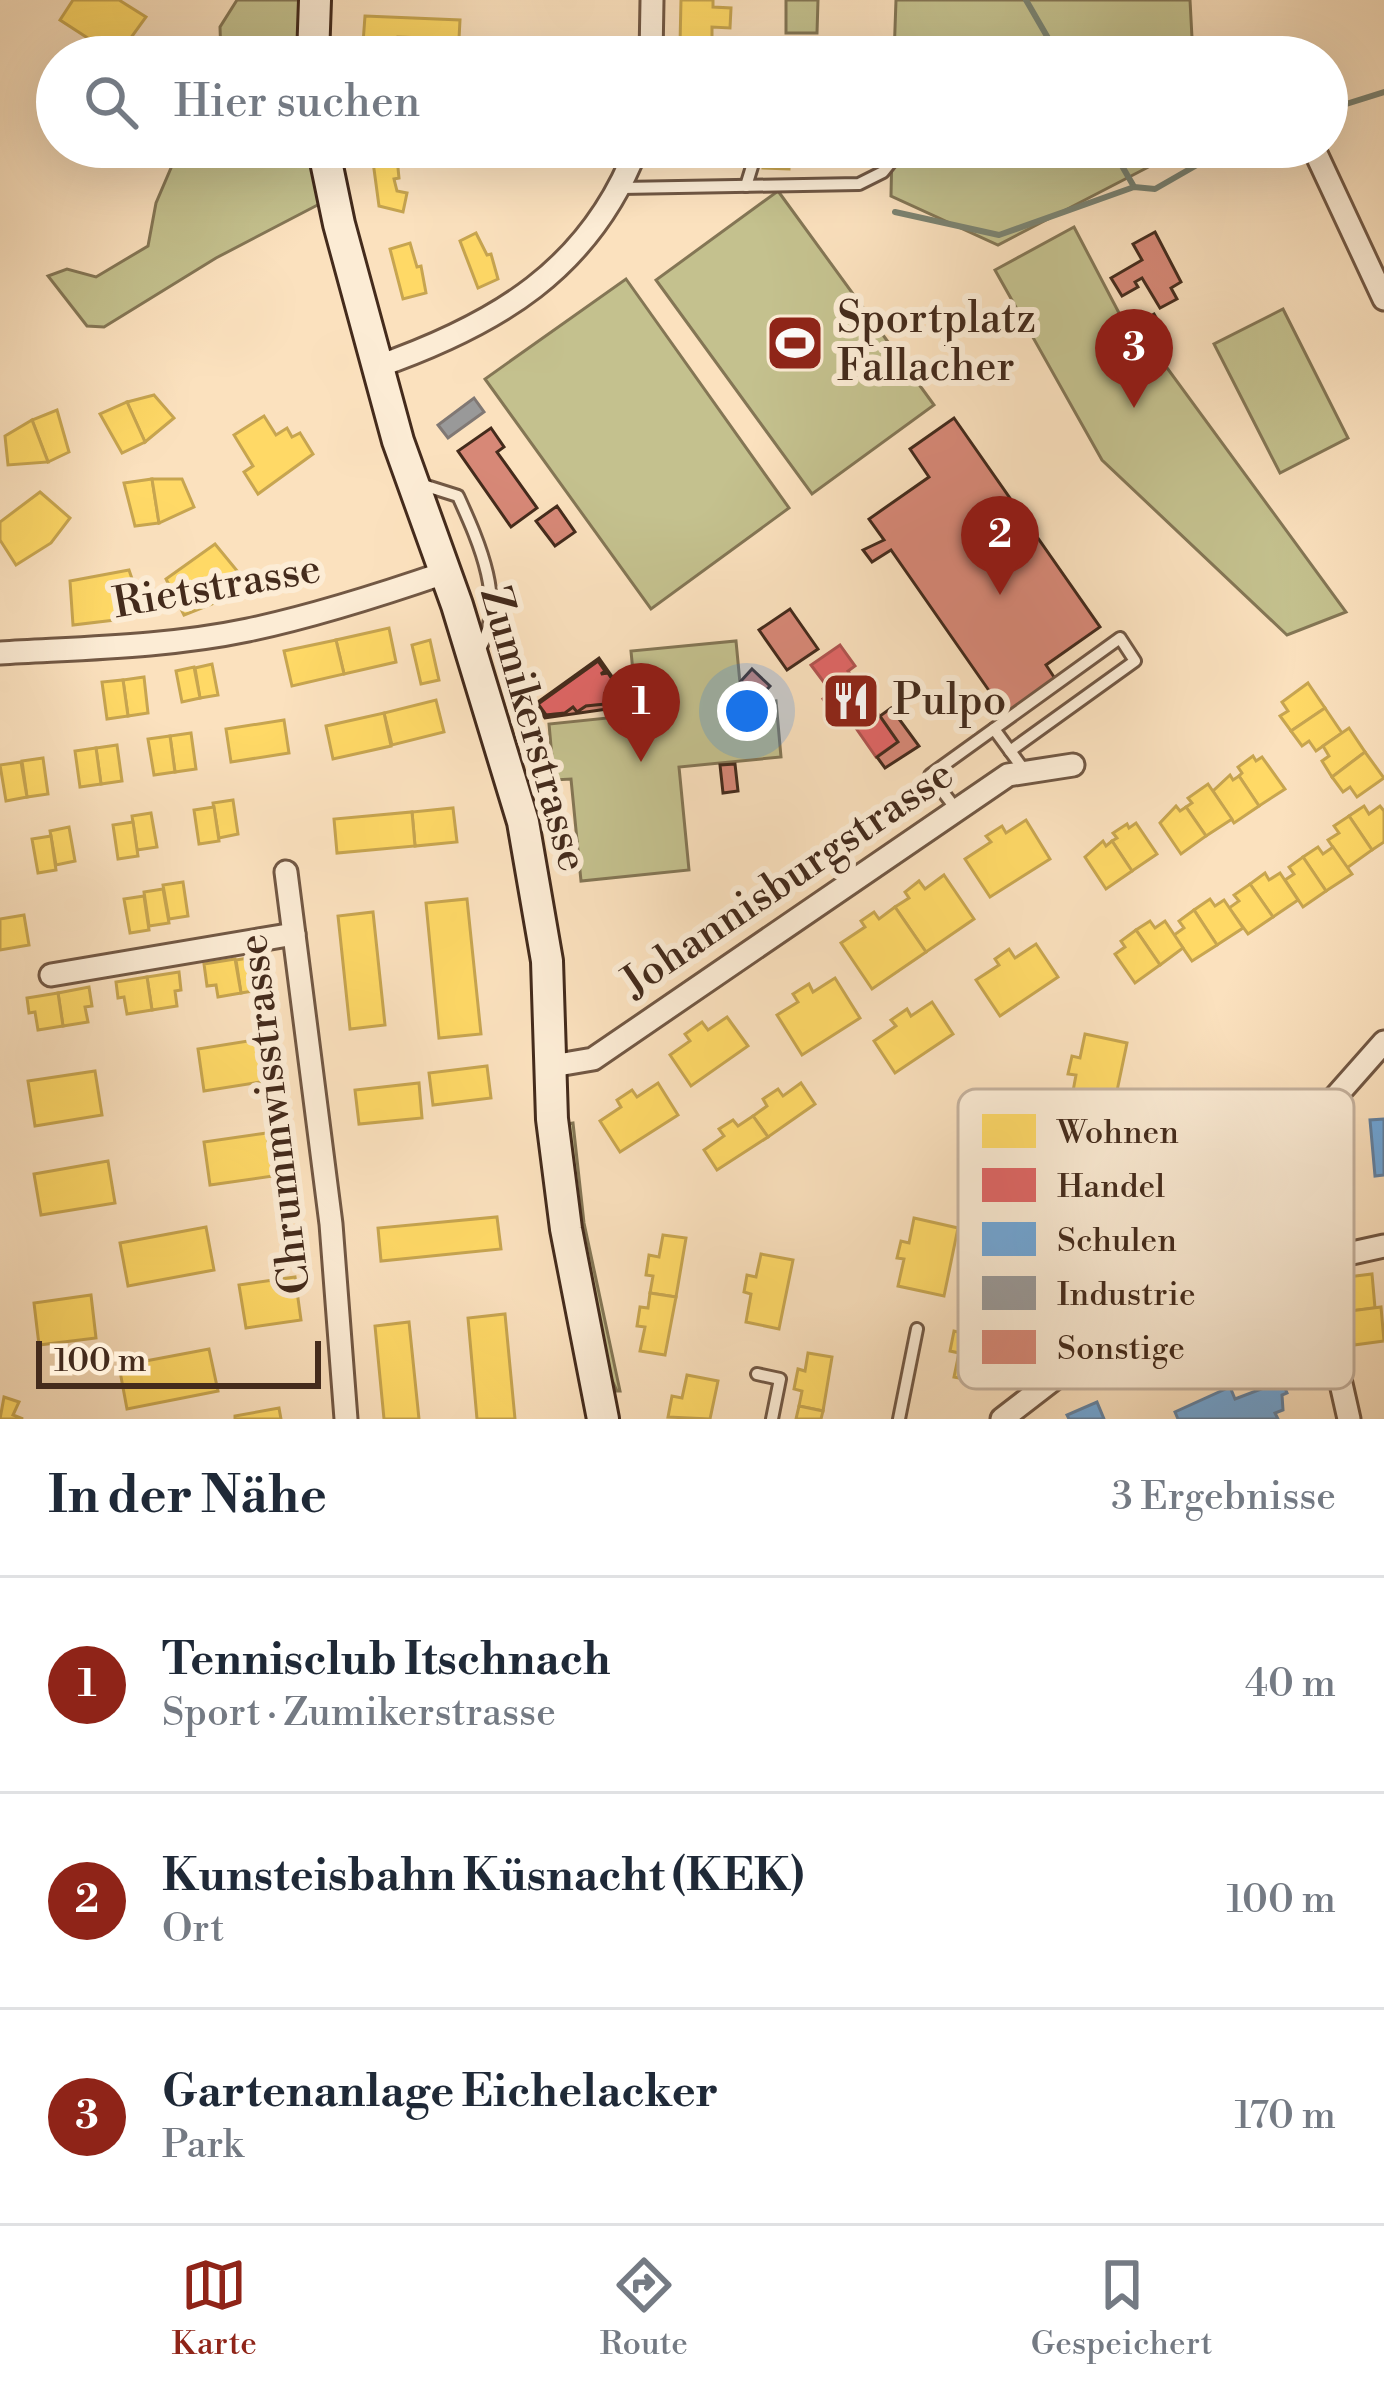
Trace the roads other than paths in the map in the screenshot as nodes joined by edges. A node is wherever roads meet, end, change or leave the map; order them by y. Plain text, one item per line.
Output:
1 (315, 0) edge
2 (652, 0) edge
3 (314, 36) edge
4 (652, 36) edge
5 (327, 168) edge
6 (629, 168) edge
7 (752, 168) edge
8 (886, 168) edge
9 (1323, 168) edge
10 (746, 186) junction
11 (621, 188) junction
12 (1384, 299) edge
13 (376, 367) junction
14 (411, 481) junction
15 (444, 572) junction
16 (0, 653) edge
17 (473, 658) junction
18 (994, 729) junction
19 (1010, 751) junction
20 (1073, 765) dead end
21 (1026, 772) junction
22 (957, 810) junction
23 (286, 872) dead end
24 (294, 934) junction
25 (51, 975) dead end
26 (1384, 1042) edge
27 (551, 1066) junction
28 (1342, 1089) edge
29 (1384, 1246) edge
30 (1354, 1253) edge
31 (917, 1329) dead end
32 (757, 1375) dead end
33 (1041, 1389) edge
34 (1342, 1389) edge
35 (346, 1419) edge
36 (603, 1419) edge
37 (772, 1419) edge
38 (899, 1419) edge
39 (1002, 1419) edge
40 (1349, 1419) edge

1 - 3 main road
2 - 4 street
5 - 13 main road, Zumikerstrasse
6 - 11 street
7 - 10 lane
8 - 10 lane
9 - 12 street
10 - 11 lane
11 - 13 street
13 - 14 main road, Zumikerstrasse
14 - 15 main road, Zumikerstrasse
14 - 17 lane
15 - 16 street, Rietstrasse
15 - 17 main road, Zumikerstrasse
17 - 27 main road, Zumikerstrasse
18 - 19 lane
18 - 19 lane
18 - 22 lane
19 - 21 lane
20 - 21 street, Johannisburgstrasse
21 - 22 street, Johannisburgstrasse
22 - 27 street, Johannisburgstrasse
23 - 24 street, Chrummwisstrasse
24 - 25 street
24 - 35 street, Chrummwisstrasse
26 - 28 street
27 - 36 main road, Zumikerstrasse
29 - 30 street
31 - 38 lane
32 - 37 lane
33 - 39 street
34 - 40 street

